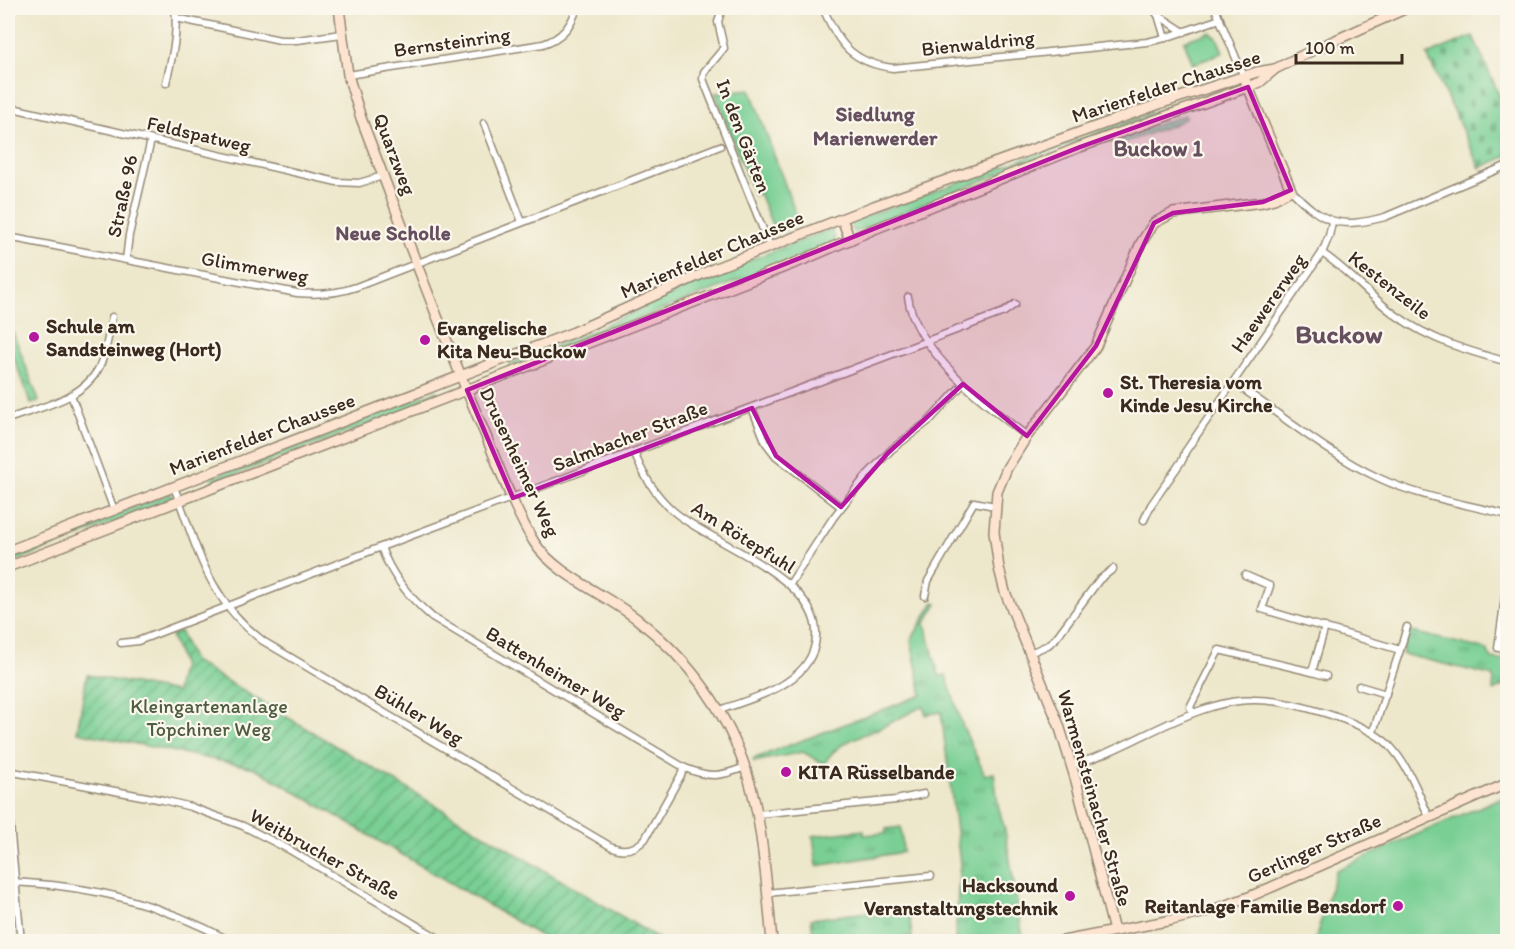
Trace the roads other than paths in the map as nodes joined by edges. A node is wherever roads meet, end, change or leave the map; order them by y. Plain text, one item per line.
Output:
1 (175, 8) edge
2 (339, 8) edge
3 (577, 8) edge
4 (722, 8) edge
5 (823, 8) edge
6 (1152, 8) edge
7 (1215, 8) edge
8 (1407, 8) edge
9 (1158, 15) junction
10 (176, 18) junction
11 (1220, 19) junction
12 (1184, 32) junction
13 (342, 34) junction
14 (1165, 38) junction
15 (1275, 69) junction
16 (348, 75) junction
17 (1244, 77) junction
18 (166, 83) dead end
19 (1248, 87) junction
20 (8, 107) edge
21 (483, 123) dead end
22 (151, 140) junction
23 (720, 146) dead end
24 (1508, 165) edge
25 (383, 176) junction
26 (1291, 190) junction
27 (842, 219) junction
28 (522, 222) junction
29 (1332, 222) junction
30 (8, 237) edge
31 (850, 240) junction
32 (770, 247) junction
33 (1322, 253) junction
34 (126, 260) junction
35 (417, 262) junction
36 (908, 297) dead end
37 (1015, 304) dead end
38 (112, 317) dead end
39 (927, 341) junction
40 (1508, 362) edge
41 (461, 376) junction
42 (1233, 382) junction
43 (963, 384) junction
44 (467, 390) junction
45 (71, 395) junction
46 (752, 408) junction
47 (8, 419) edge
48 (1027, 436) junction
49 (634, 452) junction
50 (174, 487) junction
51 (513, 498) junction
52 (179, 501) junction
53 (995, 506) junction
54 (841, 507) junction
55 (114, 510) junction
56 (1508, 515) edge
57 (1144, 520) dead end
58 (381, 547) junction
59 (8, 551) edge
60 (8, 567) edge
61 (1113, 569) dead end
62 (1245, 575) dead end
63 (1508, 575) edge
64 (790, 584) junction
65 (925, 596) dead end
66 (227, 607) junction
67 (1325, 627) junction
68 (1407, 627) dead end
69 (121, 643) dead end
70 (1498, 648) dead end
71 (1400, 651) junction
72 (1030, 653) junction
73 (1312, 672) junction
74 (1326, 676) dead end
75 (1359, 686) dead end
76 (1386, 694) junction
77 (720, 710) junction
78 (1193, 713) junction
79 (1373, 732) junction
80 (1072, 765) junction
81 (745, 767) junction
82 (685, 768) junction
83 (8, 771) edge
84 (1508, 783) edge
85 (924, 794) dead end
86 (8, 804) edge
87 (758, 814) junction
88 (1429, 817) junction
89 (931, 876) dead end
90 (8, 882) edge
91 (15, 882) junction
92 (767, 893) junction
93 (1114, 931) junction
94 (21, 942) edge
95 (232, 942) edge
96 (445, 942) edge
97 (772, 942) edge
98 (1058, 942) edge

1 - 10 street
2 - 13 main road, Quarzweg
3 - 16 street, Bernsteinring
4 - 32 street, In den Gärten
5 - 14 street, Bienwaldring
6 - 9 street
7 - 11 street
8 - 15 main road
9 - 12 street
9 - 14 street
10 - 13 street
10 - 18 street
11 - 12 street, Bienwaldring
11 - 17 street
12 - 14 street, Bienwaldring
13 - 16 main road, Quarzweg
15 - 17 main road, Marienfelder Chaussee
15 - 19 main road, Marienfelder Chaussee
16 - 25 main road, Quarzweg
17 - 19 main road
17 - 27 main road, Marienfelder Chaussee
19 - 26 main road
19 - 31 main road, Marienfelder Chaussee
20 - 22 street, Feldspatweg
21 - 28 street
22 - 25 street, Feldspatweg
22 - 34 street, Straße 96
23 - 28 street, Glimmerweg
24 - 29 street
25 - 35 main road, Quarzweg
26 - 29 street
26 - 48 main road, Warmensteinacher Straße
27 - 31 main road
27 - 32 main road, Marienfelder Chaussee
28 - 35 street, Glimmerweg
29 - 33 street, Haewererweg
30 - 34 street, Glimmerweg
31 - 44 main road, Marienfelder Chaussee
32 - 41 main road, Marienfelder Chaussee
33 - 40 street, Kestenzeile
33 - 42 street, Haewererweg
34 - 35 street, Glimmerweg
35 - 41 main road, Quarzweg
36 - 39 street
37 - 39 street, Salmbacher Straße
38 - 45 street
39 - 43 street
39 - 46 street, Salmbacher Straße
41 - 44 main road, Drusenheimer Weg
41 - 50 main road, Marienfelder Chaussee
42 - 56 street
42 - 57 street, Haewererweg
43 - 48 street
43 - 54 street
44 - 51 main road, Drusenheimer Weg
44 - 52 main road, Marienfelder Chaussee
45 - 47 street
45 - 55 street
46 - 49 street, Salmbacher Straße
46 - 54 street
48 - 53 main road, Warmensteinacher Straße
49 - 51 street, Salmbacher Straße
49 - 64 street, Am Rötepfuhl
50 - 52 street, Bühler Weg
50 - 55 main road, Marienfelder Chaussee
51 - 58 street, Salmbacher Straße
51 - 77 main road, Drusenheimer Weg
52 - 60 main road, Marienfelder Chaussee
52 - 66 street, Bühler Weg
53 - 65 street
53 - 72 main road, Warmensteinacher Straße
54 - 64 street
55 - 59 main road, Marienfelder Chaussee
58 - 66 street, Salmbacher Straße
58 - 82 street, Battenheimer Weg
61 - 72 street
62 - 67 street
63 - 70 street
64 - 77 street, Am Rötepfuhl
66 - 69 street, Salmbacher Straße
66 - 82 street, Bühler Weg
67 - 71 street
67 - 73 street
68 - 71 street
71 - 76 street
72 - 80 main road, Warmensteinacher Straße
73 - 74 street
73 - 78 street
75 - 76 street
76 - 79 street
77 - 81 main road, Drusenheimer Weg
78 - 79 street
78 - 80 street
79 - 88 street
80 - 93 main road, Warmensteinacher Straße
81 - 82 street, Battenheimer Weg
81 - 87 main road, Drusenheimer Weg
83 - 96 street, Weitbrucher Straße
84 - 88 main road, Gerlinger Straße
85 - 87 street
86 - 91 street
87 - 92 main road, Drusenheimer Weg
88 - 93 main road, Gerlinger Straße
89 - 92 street
90 - 91 street
91 - 94 street
91 - 95 street
92 - 97 main road, Drusenheimer Weg
93 - 98 main road, Gerlinger Straße

